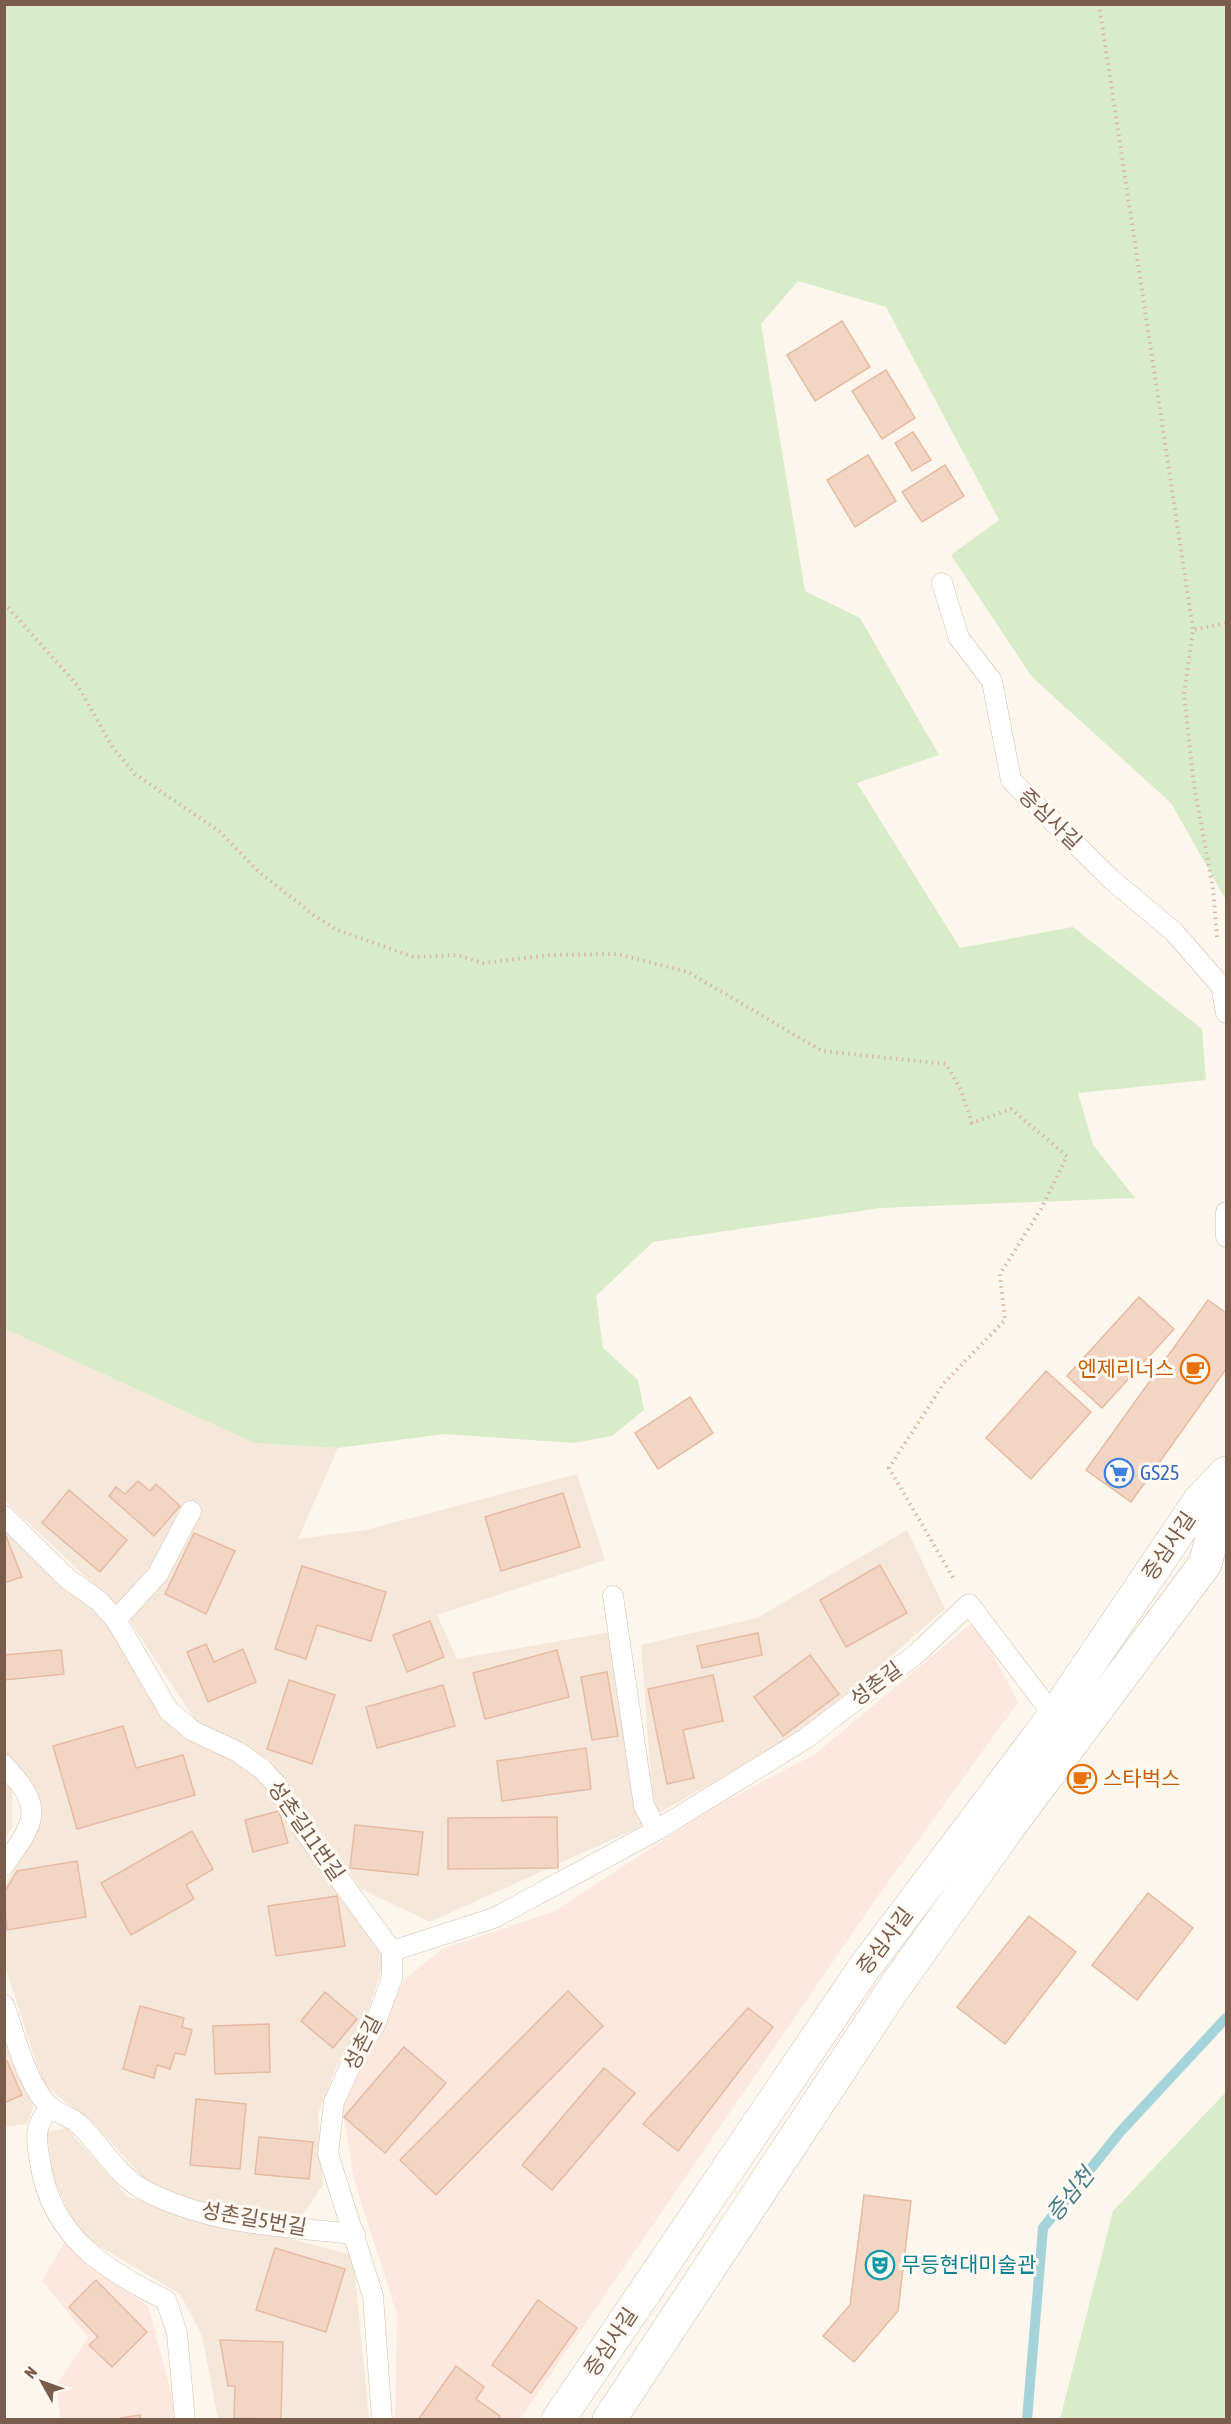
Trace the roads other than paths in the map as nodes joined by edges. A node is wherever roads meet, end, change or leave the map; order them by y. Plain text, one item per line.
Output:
1 (942, 583) dead end
2 (1227, 1013) edge
3 (1227, 1212) edge
4 (1227, 1237) edge
5 (1227, 1473) edge
6 (1227, 1488) edge
7 (191, 1511) dead end
8 (4, 1516) edge
9 (613, 1596) dead end
10 (116, 1620) junction
11 (1054, 1716) junction
12 (4, 1765) edge
13 (657, 1830) junction
14 (4, 1865) edge
15 (392, 1951) junction
16 (4, 2005) edge
17 (51, 2107) junction
18 (355, 2234) junction
19 (185, 2420) edge
20 (382, 2420) edge
21 (558, 2420) edge
22 (609, 2420) edge

1 - 2 lane, 증심사길
3 - 4 lane
5 - 11 street, 증심사길
6 - 22 street, 증심사길
7 - 10 lane
8 - 10 lane, 성촌길11번길
9 - 13 lane
10 - 15 lane, 성촌길11번길
11 - 13 lane, 성촌길
11 - 21 street, 증심사길
12 - 14 lane
13 - 15 lane, 성촌길
15 - 18 lane, 성촌길
16 - 17 lane, 성촌길5번길
17 - 18 lane, 성촌길5번길
17 - 19 lane
18 - 20 lane, 성촌길

